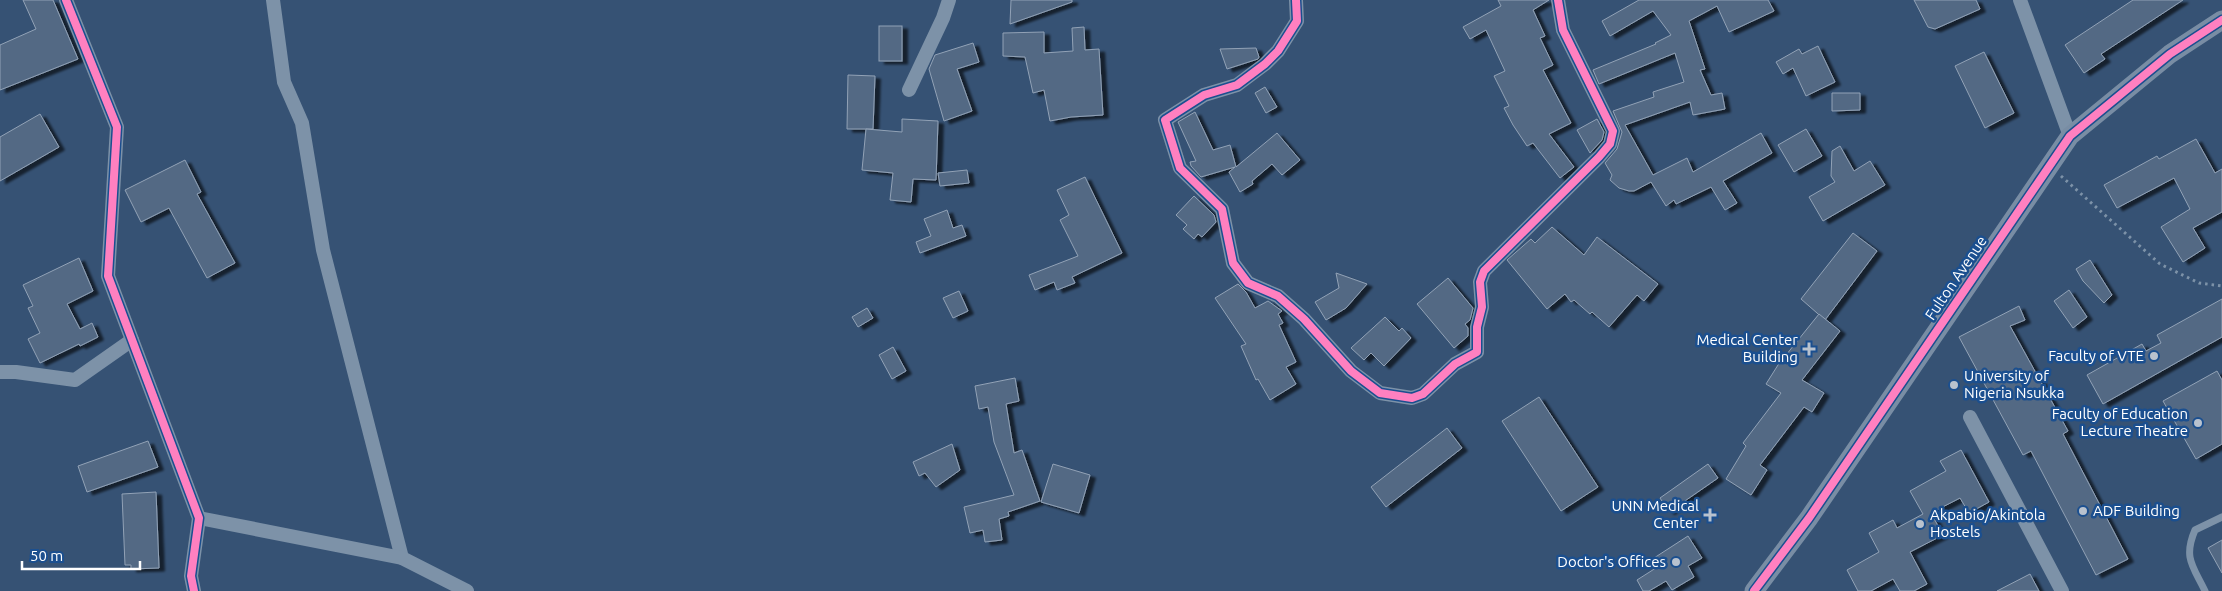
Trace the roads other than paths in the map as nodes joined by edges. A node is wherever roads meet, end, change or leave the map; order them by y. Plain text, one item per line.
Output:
1 (66, 0) edge
2 (273, 0) edge
3 (949, 0) edge
4 (1296, 0) edge
5 (1558, 0) edge
6 (2020, 0) edge
7 (2222, 20) edge
8 (909, 90) dead end
9 (2070, 136) junction
10 (132, 340) junction
11 (0, 372) edge
12 (1970, 417) dead end
13 (2222, 517) edge
14 (199, 518) junction
15 (402, 558) junction
16 (194, 591) edge
17 (467, 591) edge
18 (1754, 591) edge
19 (2062, 591) edge
20 (2205, 591) edge

1 - 10 street
2 - 15 street
3 - 8 street
4 - 5 street
6 - 9 street
7 - 9 street, Fulton Avenue
9 - 18 street, Fulton Avenue
10 - 11 street
10 - 14 street
12 - 19 street
13 - 20 lane
14 - 15 street
14 - 16 street
15 - 17 street

